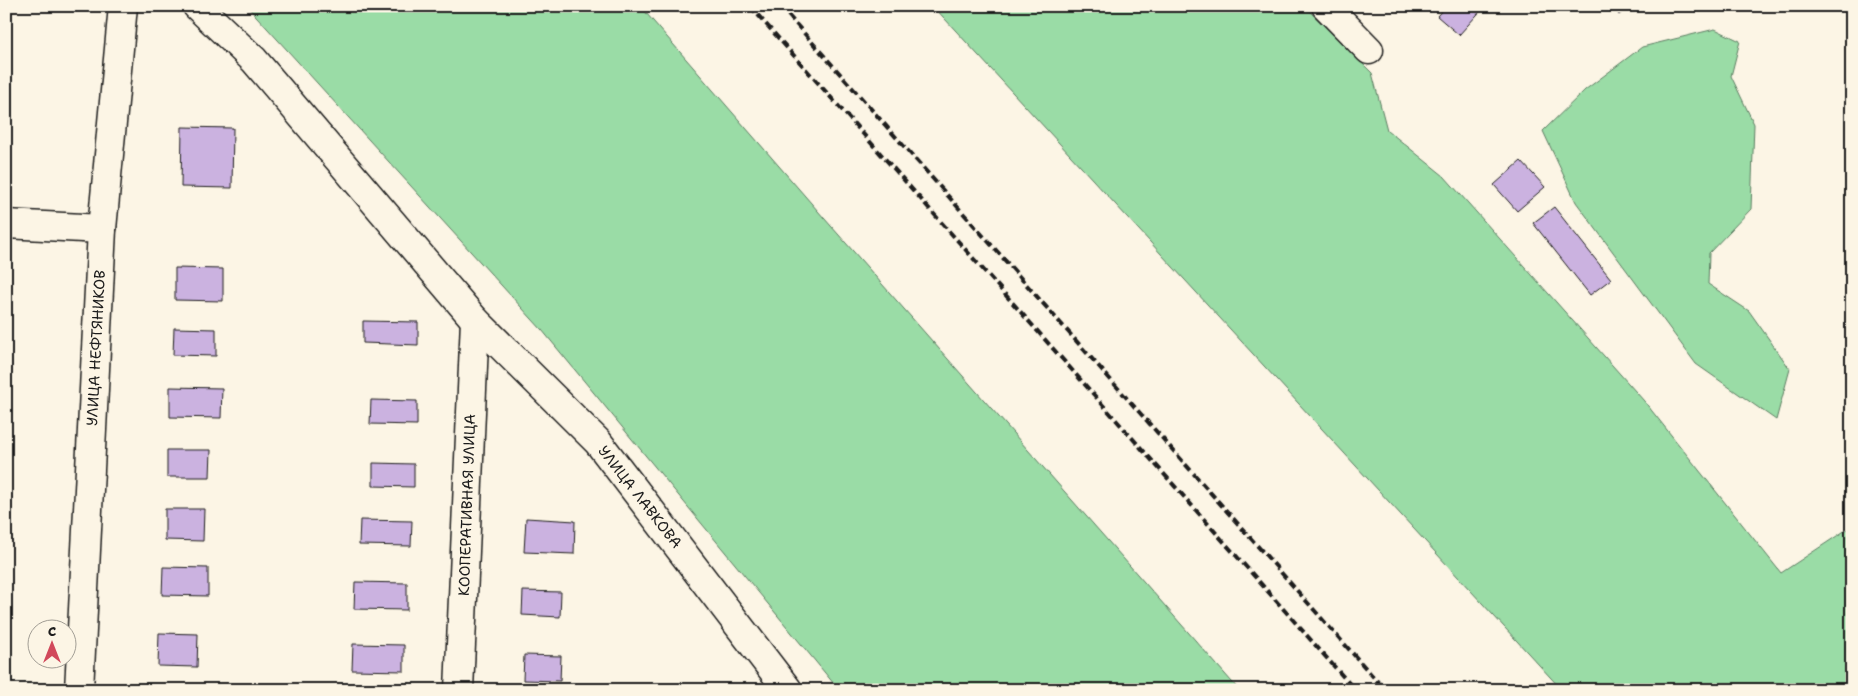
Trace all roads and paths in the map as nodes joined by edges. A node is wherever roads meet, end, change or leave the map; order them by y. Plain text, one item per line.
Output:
1 (123, 6) edge
2 (197, 6) edge
3 (1326, 6) edge
4 (1369, 50) dead end
5 (6, 224) edge
6 (102, 229) junction
7 (475, 320) junction
8 (79, 690) edge
9 (459, 690) edge
10 (788, 690) edge

1 - 6 street, УЛИЦА НЕФТЯНИКОВ
2 - 7 street, УЛИЦА ЛАВКОВА
3 - 4 street
5 - 6 street
6 - 8 street, УЛИЦА НЕФТЯНИКОВ
7 - 9 street, КООПЕРАТИВНАЯ УЛИЦА
7 - 10 street, УЛИЦА ЛАВКОВА

